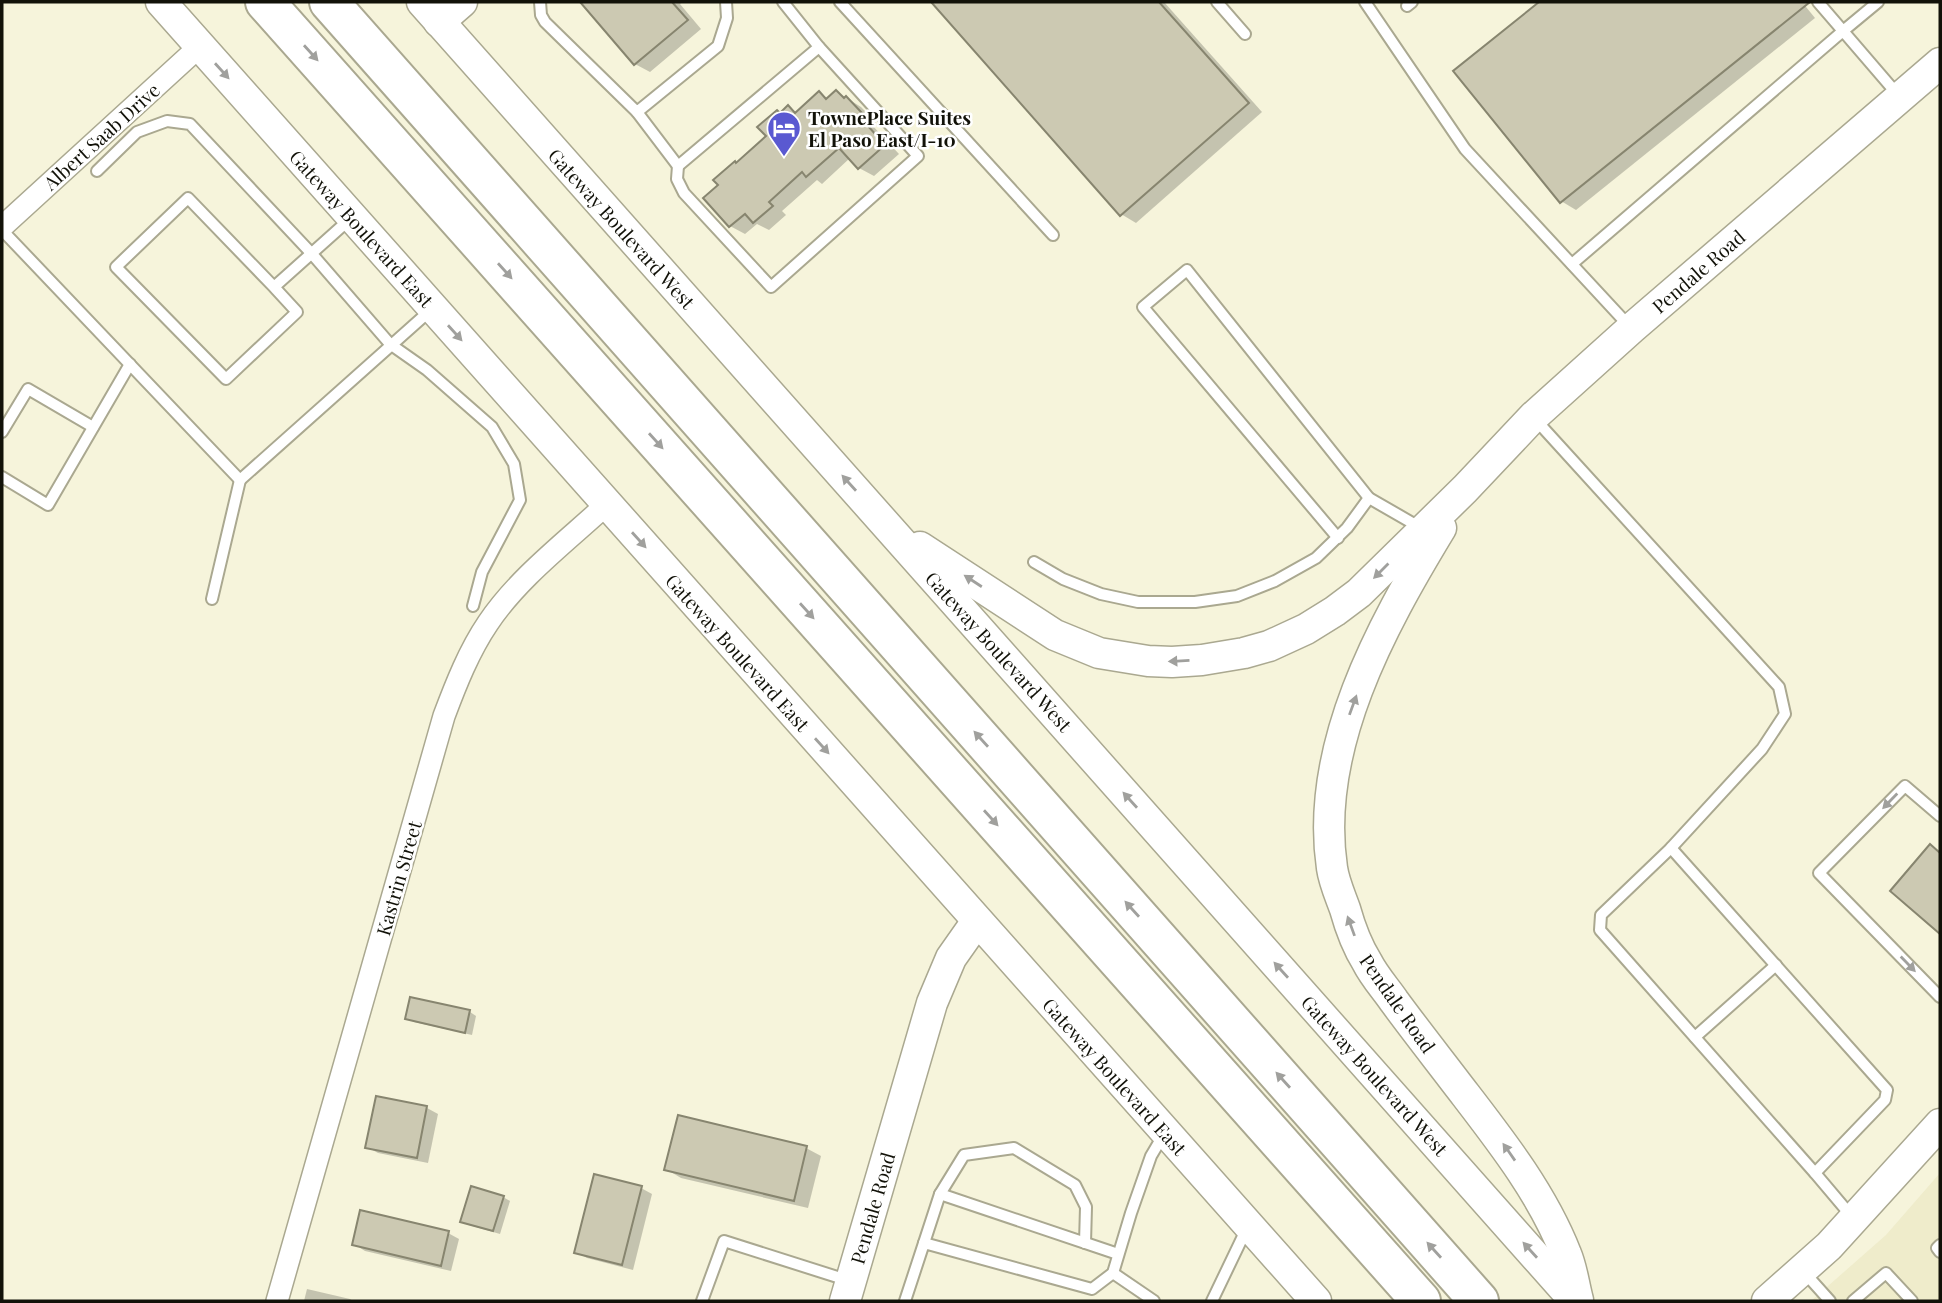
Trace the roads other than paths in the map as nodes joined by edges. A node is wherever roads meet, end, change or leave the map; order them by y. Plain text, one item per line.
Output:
1 (161, 2) edge
2 (265, 2) edge
3 (329, 2) edge
4 (462, 2) edge
5 (540, 2) edge
6 (726, 2) edge
7 (783, 2) edge
8 (840, 2) edge
9 (1217, 2) edge
10 (1365, 2) edge
11 (1818, 2) edge
12 (1878, 2) edge
13 (430, 12) edge
14 (1843, 31) junction
15 (1245, 34) dead end
16 (200, 46) junction
17 (819, 47) junction
18 (1940, 63) edge
19 (1900, 97) junction
20 (637, 112) junction
21 (678, 166) junction
22 (97, 171) dead end
23 (352, 217) junction
24 (2, 229) edge
25 (1053, 235) dead end
26 (312, 254) junction
27 (1572, 264) junction
28 (274, 287) junction
29 (433, 308) junction
30 (1632, 328) junction
31 (390, 344) junction
32 (130, 365) junction
33 (1533, 417) junction
34 (93, 428) junction
35 (2, 432) edge
36 (2, 477) edge
37 (240, 480) junction
38 (1465, 489) junction
39 (1369, 498) junction
40 (607, 504) junction
41 (885, 523) junction
42 (1423, 530) junction
43 (1338, 538) junction
44 (1034, 562) dead end
45 (212, 599) dead end
46 (472, 606) dead end
47 (1940, 816) edge
48 (1671, 848) junction
49 (977, 921) junction
50 (1776, 965) junction
51 (1940, 997) edge
52 (1695, 1037) junction
53 (1940, 1125) edge
54 (1165, 1132) junction
55 (1815, 1172) junction
56 (940, 1194) junction
57 (1853, 1219) junction
58 (1249, 1226) junction
59 (924, 1242) junction
60 (1084, 1243) junction
61 (1940, 1245) edge
62 (1940, 1252) edge
63 (1118, 1254) junction
64 (1802, 1270) junction
65 (1112, 1273) junction
66 (848, 1291) edge
67 (277, 1301) edge
68 (702, 1301) edge
69 (905, 1301) edge
70 (1154, 1301) edge
71 (1212, 1301) edge
72 (1316, 1301) edge
73 (1421, 1301) edge
74 (1479, 1301) edge
75 (1577, 1301) edge
76 (1767, 1301) edge
77 (1830, 1301) edge
78 (1853, 1301) edge
79 (1912, 1301) edge

1 - 16 main road, Gateway Boulevard East
2 -> 73 highway
74 -> 3 highway
4 - 13 main road
5 - 20 lane
6 - 20 lane
7 - 17 lane
8 - 25 lane
9 - 15 lane
10 - 27 lane
11 - 14 lane
12 - 14 lane
41 -> 13 main road, Gateway Boulevard West
14 - 19 lane
14 - 27 lane
16 -> 23 main road, Gateway Boulevard East
16 - 24 street, Albert Saab Drive
17 - 21 lane
17 - 21 lane
18 - 19 main road, Pendale Road
19 - 30 main road, Pendale Road
20 - 21 lane
22 - 26 lane
23 - 26 lane
23 - 29 main road, Gateway Boulevard East
24 - 32 lane
26 - 28 lane
26 - 31 lane
27 - 30 lane
28 - 28 lane
29 - 31 lane
29 -> 40 main road, Gateway Boulevard East
30 - 33 main road, Pendale Road
31 - 37 lane
31 - 46 lane
32 - 34 lane
32 - 37 lane
33 - 38 main road, Pendale Road
33 - 48 lane
34 - 35 lane
34 - 36 lane
37 - 45 lane
38 - 42 main road, Pendale Road
75 -> 38 main road, Pendale Road
39 - 42 lane
39 - 43 lane
39 - 43 lane
40 -> 49 main road, Gateway Boulevard East
40 - 67 street, Kastrin Street
42 -> 41 main road, Pendale Road
75 -> 41 main road, Gateway Boulevard West
43 - 44 lane
47 -> 51 lane
48 - 50 lane
48 - 52 lane
49 - 54 main road, Gateway Boulevard East
49 - 66 main road, Pendale Road
50 - 52 lane
50 - 55 lane
52 - 55 lane
53 - 57 main road
54 - 58 main road, Gateway Boulevard East
54 - 63 lane
55 - 57 lane
56 - 59 lane
56 - 60 lane
56 - 60 lane
57 - 64 main road
58 - 71 lane
58 - 72 main road, Gateway Boulevard East
59 - 65 lane
59 - 69 lane
60 - 63 lane
61 - 62 lane
63 - 65 lane
64 - 76 main road
64 - 77 lane
65 - 70 lane
66 - 68 lane
78 - 79 lane

